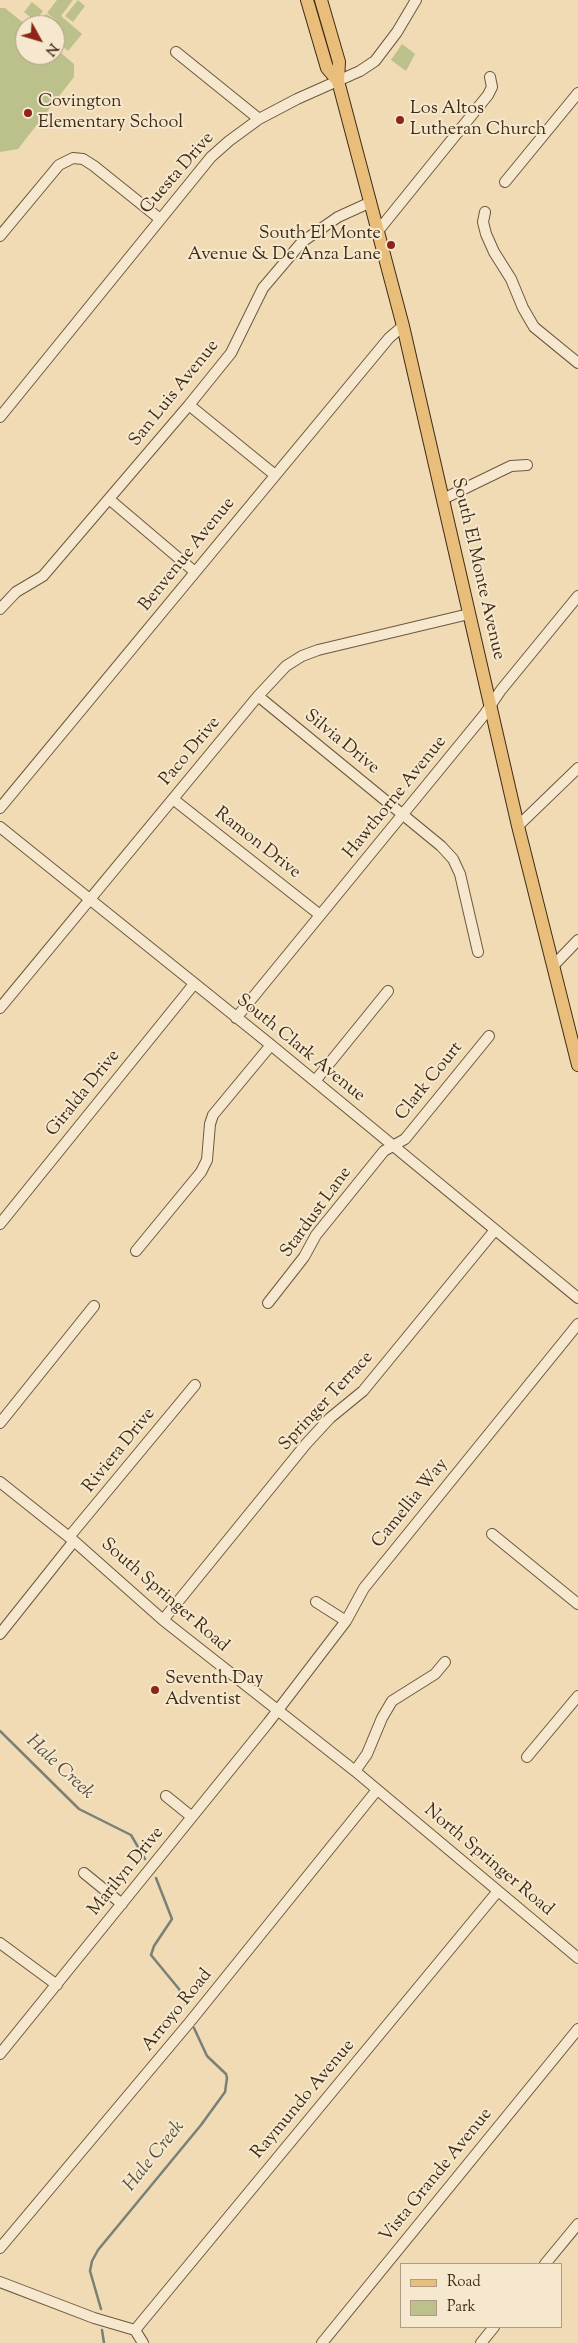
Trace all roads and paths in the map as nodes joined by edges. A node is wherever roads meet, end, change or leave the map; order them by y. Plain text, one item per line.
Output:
1 (307, 0) edge
2 (321, 0) edge
3 (416, 0) edge
4 (176, 52) dead end
5 (490, 77) dead end
6 (338, 81) junction
7 (578, 93) edge
8 (259, 119) junction
9 (505, 182) dead end
10 (371, 202) junction
11 (485, 212) dead end
12 (160, 219) junction
13 (378, 231) junction
14 (0, 236) edge
15 (403, 326) junction
16 (578, 363) edge
17 (189, 405) junction
18 (0, 417) edge
19 (527, 465) dead end
20 (274, 475) junction
21 (443, 499) junction
22 (109, 500) junction
23 (195, 572) junction
24 (578, 596) edge
25 (0, 609) edge
26 (469, 614) junction
27 (258, 696) junction
28 (491, 704) junction
29 (578, 768) edge
30 (174, 799) junction
31 (0, 808) edge
32 (403, 815) junction
33 (518, 826) junction
34 (0, 827) edge
35 (90, 899) junction
36 (320, 915) junction
37 (578, 940) edge
38 (478, 952) dead end
39 (554, 965) junction
40 (194, 984) junction
41 (388, 991) dead end
42 (0, 1008) edge
43 (236, 1018) junction
44 (489, 1036) dead end
45 (271, 1045) junction
46 (578, 1065) edge
47 (315, 1080) junction
48 (394, 1145) junction
49 (0, 1224) edge
50 (495, 1230) junction
51 (136, 1251) dead end
52 (578, 1298) edge
53 (268, 1303) dead end
54 (94, 1306) dead end
55 (578, 1324) edge
56 (195, 1385) dead end
57 (0, 1422) edge
58 (0, 1482) edge
59 (492, 1534) dead end
60 (72, 1539) junction
61 (316, 1602) dead end
62 (578, 1604) edge
63 (163, 1620) junction
64 (346, 1621) junction
65 (0, 1634) edge
66 (445, 1662) dead end
67 (578, 1696) edge
68 (277, 1710) junction
69 (527, 1758) dead end
70 (354, 1771) junction
71 (377, 1790) junction
72 (166, 1796) dead end
73 (192, 1817) junction
74 (84, 1872) dead end
75 (498, 1891) junction
76 (122, 1904) junction
77 (0, 1943) edge
78 (578, 1958) edge
79 (57, 1985) junction
80 (578, 2029) edge
81 (0, 2054) edge
82 (578, 2224) edge
83 (0, 2248) edge
84 (546, 2263) edge
85 (0, 2282) edge
86 (493, 2328) edge
87 (135, 2330) junction
88 (142, 2343) edge
89 (322, 2343) edge
90 (481, 2343) edge

1 - 6 main road, South El Monte Avenue
2 - 6 main road, South El Monte Avenue
3 - 6 street, Cuesta Drive
4 - 8 street
5 - 13 street
6 - 8 street, Cuesta Drive
6 - 10 main road, South El Monte Avenue
7 - 9 street
8 - 12 street, Cuesta Drive
10 - 13 main road, South El Monte Avenue
10 - 17 street, San Luis Avenue
11 - 16 street
12 - 14 street
12 - 18 street, Cuesta Drive
13 - 15 main road, South El Monte Avenue
15 - 20 street, Benvenue Avenue
15 - 21 main road, South El Monte Avenue
17 - 20 street
17 - 22 street, San Luis Avenue
19 - 21 street
20 - 23 street, Benvenue Avenue
21 - 26 main road, South El Monte Avenue
22 - 23 street
22 - 25 street, San Luis Avenue
23 - 31 street, Benvenue Avenue
24 - 28 street, Hawthorne Avenue
26 - 27 street, Paco Drive
26 - 28 main road, South El Monte Avenue
27 - 30 street, Paco Drive
27 - 32 street, Silvia Drive
28 - 32 street, Hawthorne Avenue
28 - 33 main road, South El Monte Avenue
29 - 33 street
30 - 35 street, Paco Drive
30 - 36 street, Ramon Drive
32 - 36 street, Hawthorne Avenue
32 - 38 street, Silvia Drive
33 - 39 main road, South El Monte Avenue
34 - 35 street, South Clark Avenue
35 - 40 street, South Clark Avenue
35 - 42 street, Paco Drive
36 - 43 street, Hawthorne Avenue
37 - 39 street
39 - 46 main road, South El Monte Avenue
40 - 43 street, South Clark Avenue
40 - 49 street, Giralda Drive
41 - 47 street
43 - 45 street, South Clark Avenue
44 - 48 street, Clark Court
45 - 47 street, South Clark Avenue
45 - 51 street
47 - 48 street, South Clark Avenue
48 - 50 street, South Clark Avenue
48 - 53 street, Stardust Lane
50 - 52 street, South Clark Avenue
50 - 63 street, Springer Terrace
54 - 57 street
55 - 64 street, Camellia Way
56 - 60 street, Riviera Drive
58 - 60 street, South Springer Road
59 - 62 street
60 - 63 street, South Springer Road
60 - 65 street, Riviera Drive
61 - 64 street
63 - 68 street, South Springer Road
64 - 68 street, Camellia Way
66 - 70 street
67 - 69 street
68 - 70 street, South Springer Road
68 - 73 street, Marilyn Drive
70 - 71 street, South Springer Road
71 - 75 street, North Springer Road
71 - 83 street, Arroyo Road
72 - 73 street
73 - 76 street, Marilyn Drive
74 - 76 street
75 - 78 street, North Springer Road
75 - 87 street, Raymundo Avenue
76 - 79 street, Marilyn Drive
77 - 79 street
79 - 81 street, Marilyn Drive
80 - 89 street, Vista Grande Avenue
82 - 84 street
85 - 87 street
86 - 90 street
87 - 88 street

